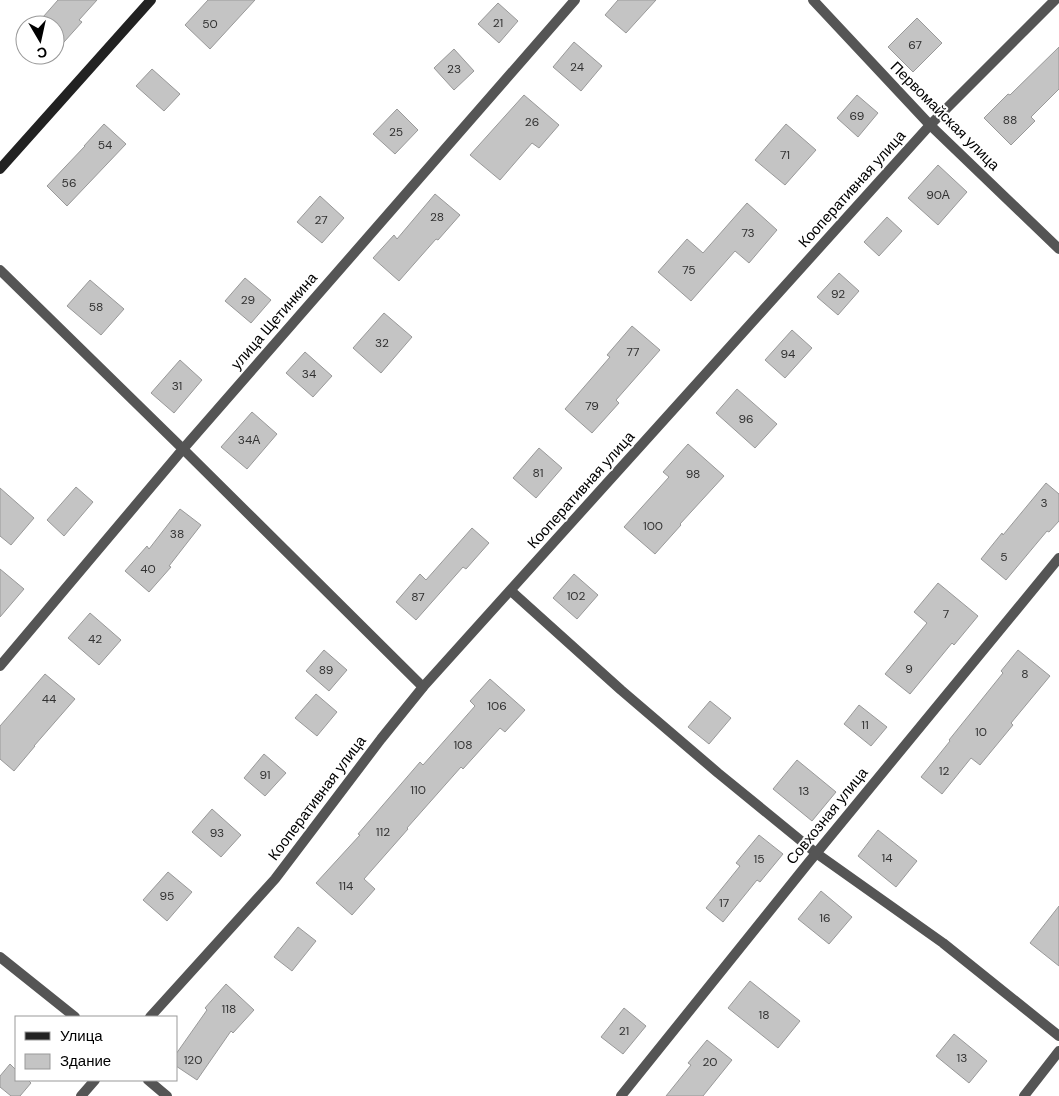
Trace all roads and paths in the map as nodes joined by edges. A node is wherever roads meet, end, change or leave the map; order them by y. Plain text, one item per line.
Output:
1 (151, 0) edge
2 (575, 0) edge
3 (813, 0) edge
4 (1056, 0) edge
5 (930, 125) junction
6 (0, 170) edge
7 (1059, 248) edge
8 (0, 270) edge
9 (183, 448) junction
10 (1059, 558) edge
11 (510, 591) junction
12 (0, 666) edge
13 (424, 687) junction
14 (816, 853) junction
15 (0, 957) edge
16 (74, 1016) edge
17 (151, 1016) edge
18 (1059, 1036) edge
19 (1059, 1051) edge
20 (94, 1081) edge
21 (149, 1081) edge
22 (81, 1096) edge
23 (166, 1096) edge
24 (621, 1096) edge
25 (1024, 1096) edge

1 - 6 main road
2 - 9 street, улица Щетинкина
3 - 5 street, Первомайская улица
4 - 5 street, Кооперативная улица
5 - 7 street, Первомайская улица
5 - 11 street, Кооперативная улица
8 - 9 street
9 - 12 street, улица Щетинкина
9 - 13 street
10 - 14 street, Совхозная улица
11 - 13 street, Кооперативная улица
11 - 14 street
13 - 17 street, Кооперативная улица
14 - 18 street
14 - 24 street, Совхозная улица
15 - 16 street
19 - 25 street
20 - 22 street
21 - 23 street

